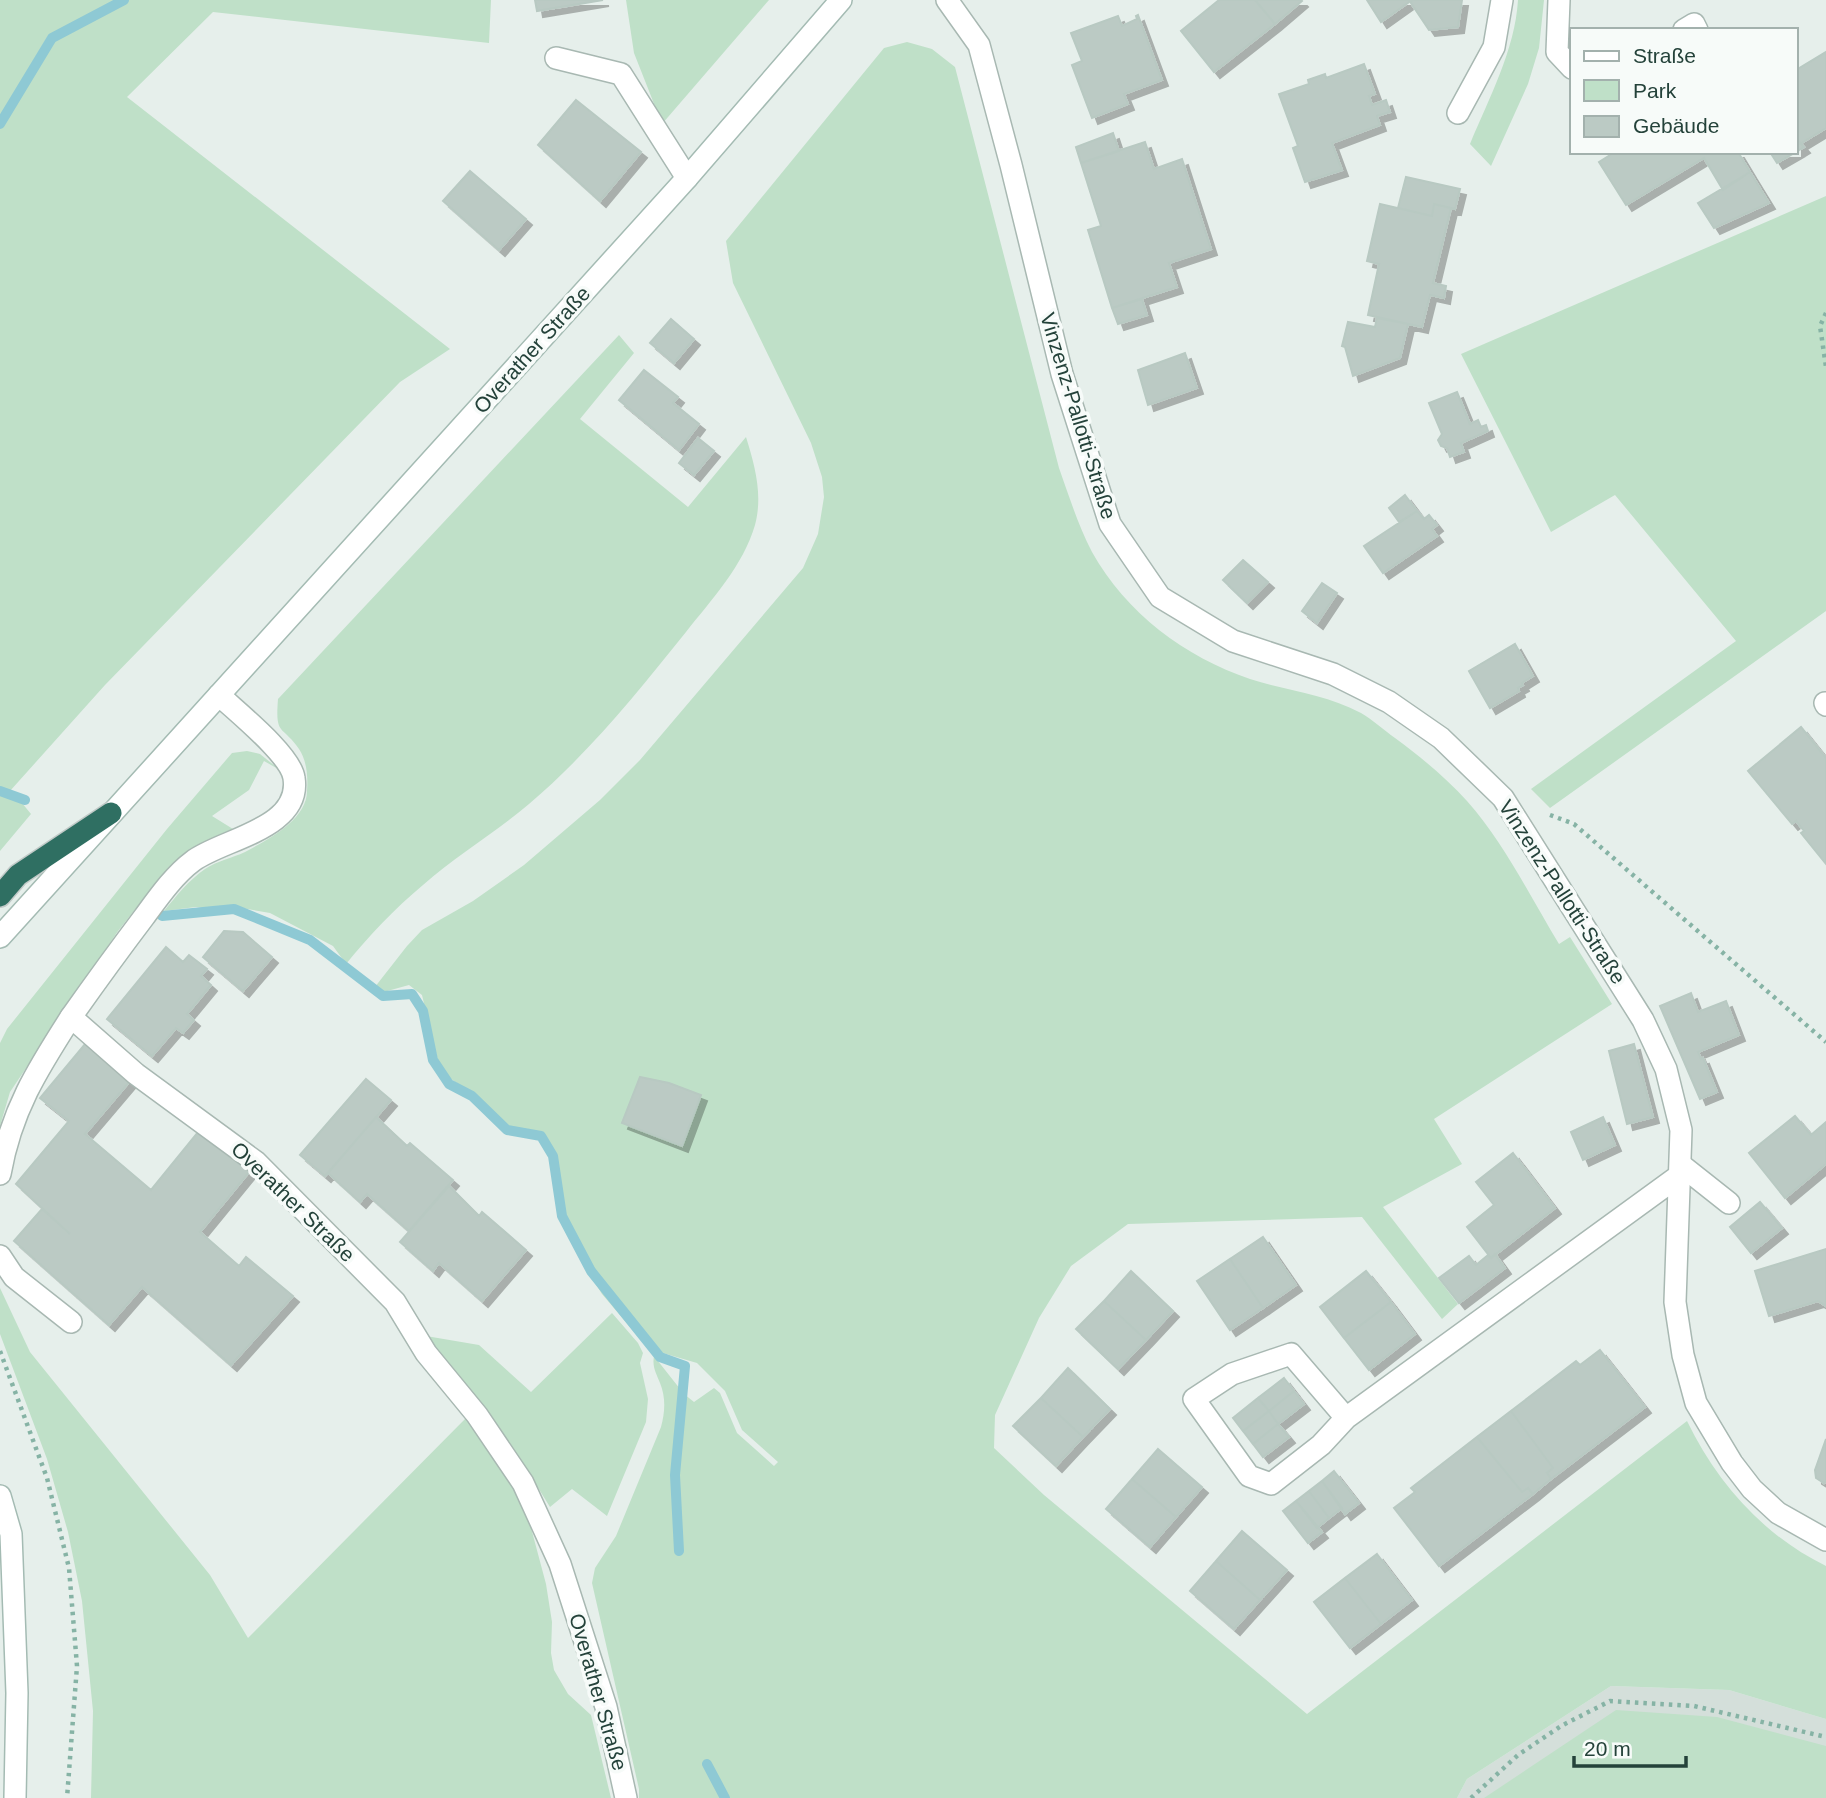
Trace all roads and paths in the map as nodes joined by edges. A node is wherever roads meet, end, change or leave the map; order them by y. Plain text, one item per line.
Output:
1 (841, 0) edge
2 (947, 0) edge
3 (1502, 0) edge
4 (1559, 0) edge
5 (556, 58) dead end
6 (1570, 66) edge
7 (1458, 113) dead end
8 (687, 178) junction
9 (1826, 313) edge
10 (1826, 367) edge
11 (219, 695) junction
12 (1503, 797) junction
13 (111, 813) junction
14 (0, 896) edge
15 (0, 937) edge
16 (71, 1017) junction
17 (1826, 1042) edge
18 (1681, 1170) junction
19 (0, 1174) edge
20 (1729, 1203) dead end
21 (0, 1256) edge
22 (71, 1322) dead end
23 (0, 1351) edge
24 (1346, 1418) junction
25 (0, 1496) edge
26 (1826, 1540) edge
27 (0, 1578) edge
28 (13, 1612) junction
29 (1826, 1737) edge
30 (15, 1798) edge
31 (67, 1798) edge
32 (626, 1798) edge
33 (1471, 1798) edge

1 - 8 street, Overather Straße
2 - 12 street, Vinzenz-Pallotti-Straße
3 - 7 street
4 - 6 street
5 - 8 street
8 - 11 street, Overather Straße
9 - 10 path
11 - 13 street, Overather Straße
11 - 16 street
12 - 17 path
12 - 18 street, Vinzenz-Pallotti-Straße
13 - 14 highway
13 - 15 street, Overather Straße
16 - 19 street
16 - 32 street, Overather Straße
18 - 20 street
18 - 24 street
18 - 26 street, Vinzenz-Pallotti-Straße
21 - 22 street
23 - 31 path
24 - 24 street
25 - 28 street
27 - 28 street
28 - 30 street
29 - 33 path

